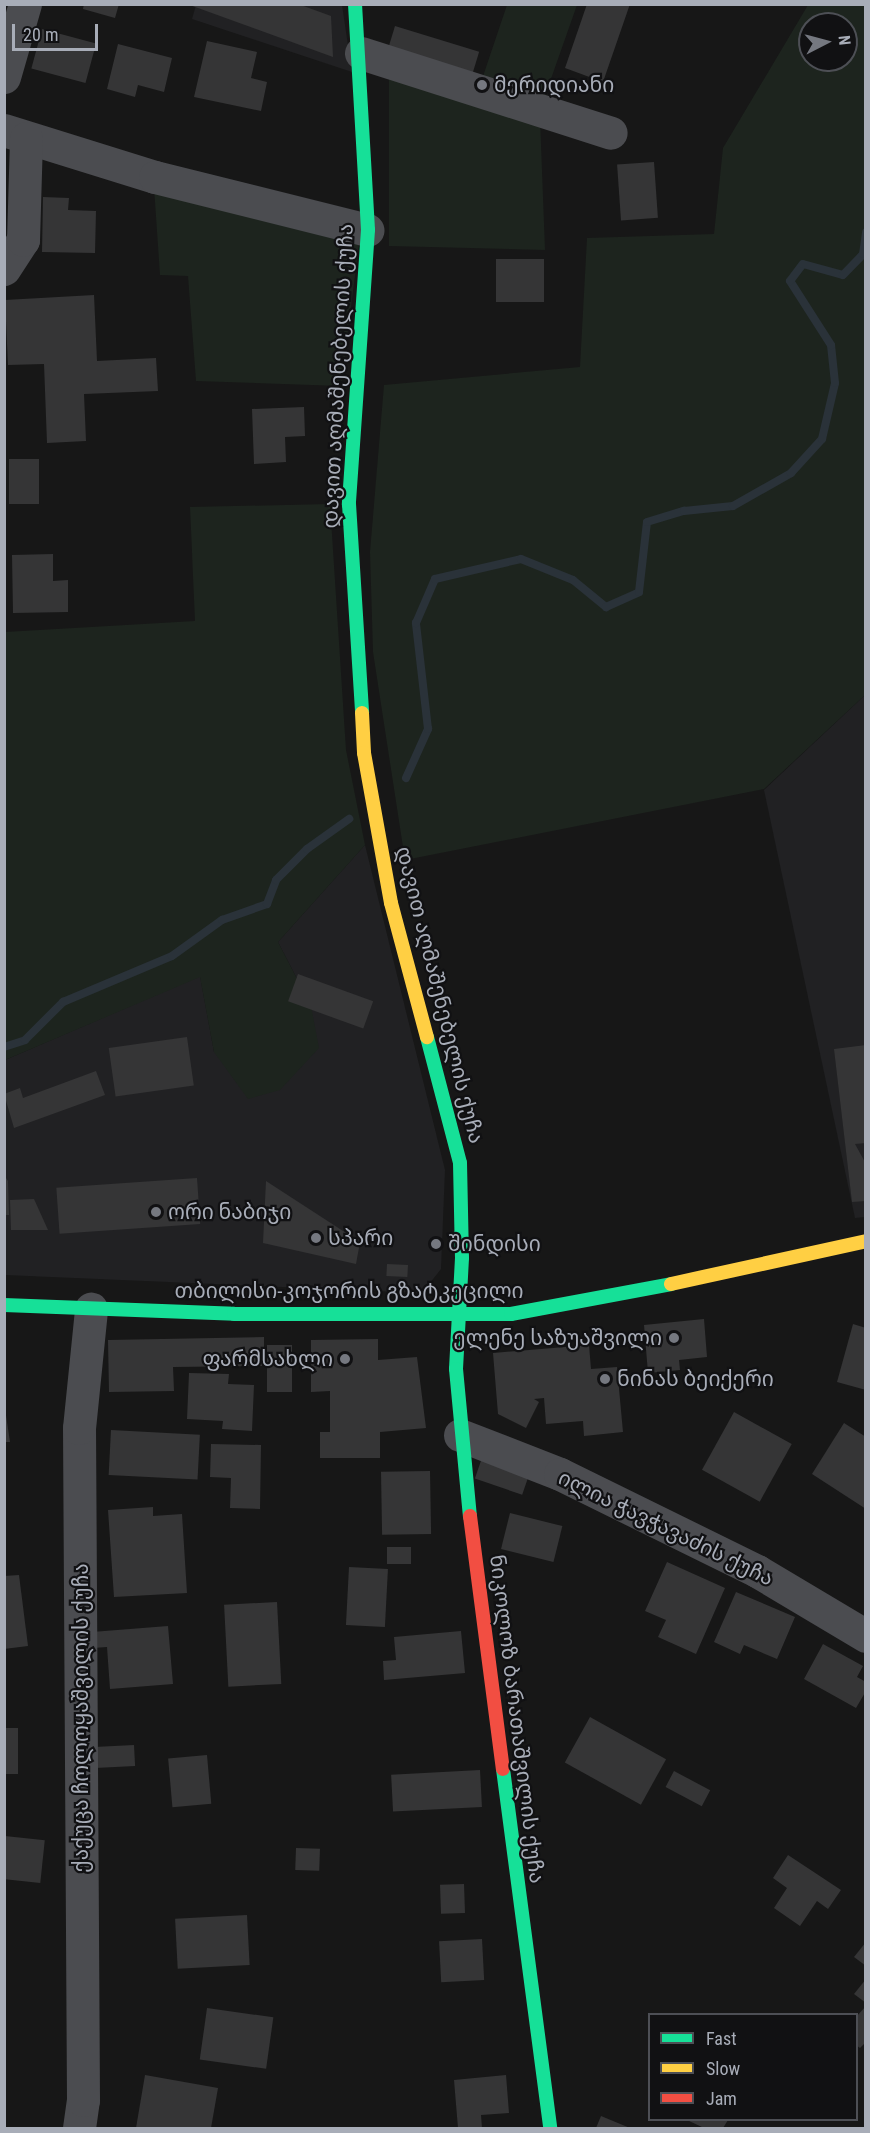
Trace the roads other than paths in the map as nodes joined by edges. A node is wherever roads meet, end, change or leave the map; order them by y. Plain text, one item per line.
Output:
1 (25, 4) edge
2 (355, 4) edge
3 (361, 53) junction
4 (4, 77) edge
5 (612, 133) dead end
6 (15, 134) edge
7 (368, 230) junction
8 (4, 269) edge
9 (866, 1241) edge
10 (4, 1305) edge
11 (91, 1309) junction
12 (457, 1314) junction
13 (460, 1435) junction
14 (866, 1636) edge
15 (79, 2128) edge
16 (550, 2128) edge

1 - 4 street
2 - 3 main road, დავით აღმაშენებელის ქუჩა
3 - 5 street
3 - 7 main road, დავით აღმაშენებელის ქუჩა
6 - 7 street
6 - 8 street
7 - 12 main road, დავით აღმაშენებელის ქუჩა
9 - 12 main road, თბილისი-კოჯორის გზატკეცილი
10 - 11 main road, თბილისი-კოჯორის გზატკეცილი
11 - 12 main road, თბილისი-კოჯორის გზატკეცილი
11 - 15 street, ქაქუცა ჩოლოყაშვილის ქუჩა
12 - 13 main road, ნიკოლოზ ბარათაშვილის ქუჩა
13 - 14 street, ილია ჭავჭავაძის ქუჩა
13 - 16 main road, ნიკოლოზ ბარათაშვილის ქუჩა

